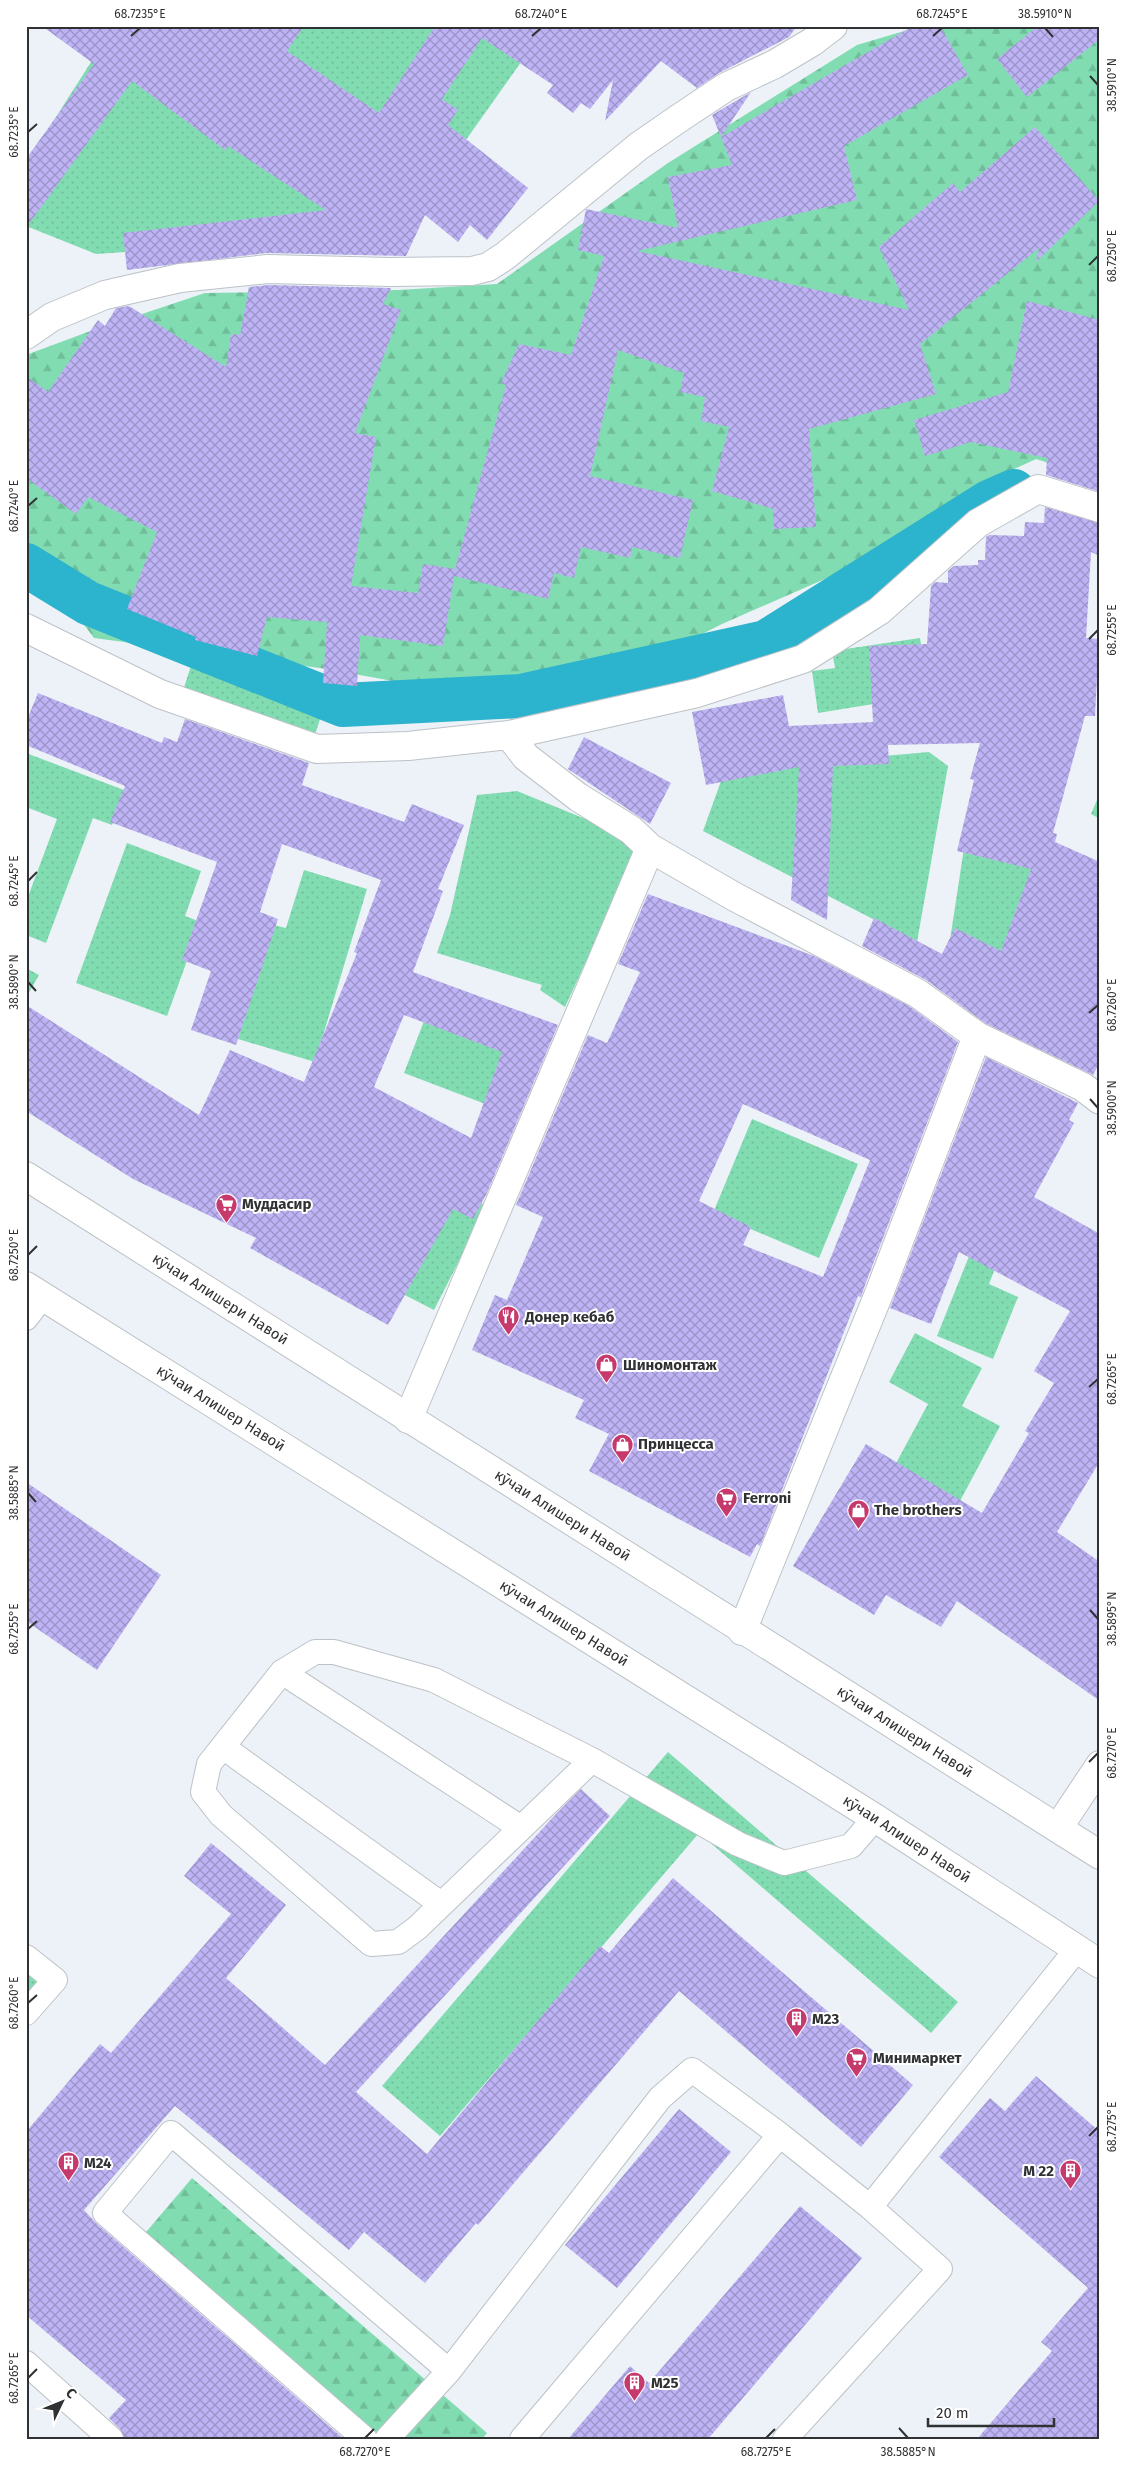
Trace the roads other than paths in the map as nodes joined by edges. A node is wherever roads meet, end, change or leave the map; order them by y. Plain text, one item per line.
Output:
1 (834, 26) edge
2 (26, 335) edge
3 (1100, 508) edge
4 (26, 628) edge
5 (509, 735) junction
6 (650, 848) junction
7 (977, 1036) junction
8 (1100, 1100) edge
9 (26, 1176) edge
10 (34, 1291) edge
11 (26, 1318) edge
12 (408, 1419) junction
13 (742, 1631) junction
14 (282, 1672) junction
15 (223, 1747) junction
16 (592, 1760) junction
17 (1100, 1765) edge
18 (875, 1818) junction
19 (521, 1828) junction
20 (1058, 1828) junction
21 (1100, 1856) edge
22 (441, 1904) junction
23 (26, 1957) edge
24 (1089, 1957) edge
25 (26, 2013) edge
26 (780, 2135) junction
27 (870, 2206) junction
28 (26, 2363) edge
29 (449, 2371) junction
30 (111, 2439) edge
31 (365, 2439) edge
32 (387, 2439) edge
33 (522, 2439) edge
34 (785, 2439) edge

1 - 2 street
3 - 5 street
4 - 5 street
5 - 6 street
6 - 7 street
6 - 12 street
7 - 8 street
7 - 13 street
9 - 12 street, кӯчаи Алишери Навоӣ
10 - 11 lane
10 - 18 street, кӯчаи Алишер Навоӣ
12 - 13 street, кӯчаи Алишери Навоӣ
13 - 20 street, кӯчаи Алишери Навоӣ
14 - 15 lane
14 - 16 lane
14 - 19 lane
15 - 22 lane
15 - 22 lane
16 - 18 lane
16 - 19 lane
17 - 20 street
18 - 24 street, кӯчаи Алишер Навоӣ
19 - 22 lane
20 - 21 street, кӯчаи Алишери Навоӣ
23 - 25 lane
24 - 27 lane
26 - 27 lane
26 - 29 lane
26 - 33 lane
27 - 34 lane
28 - 30 lane
29 - 31 lane
29 - 32 lane

